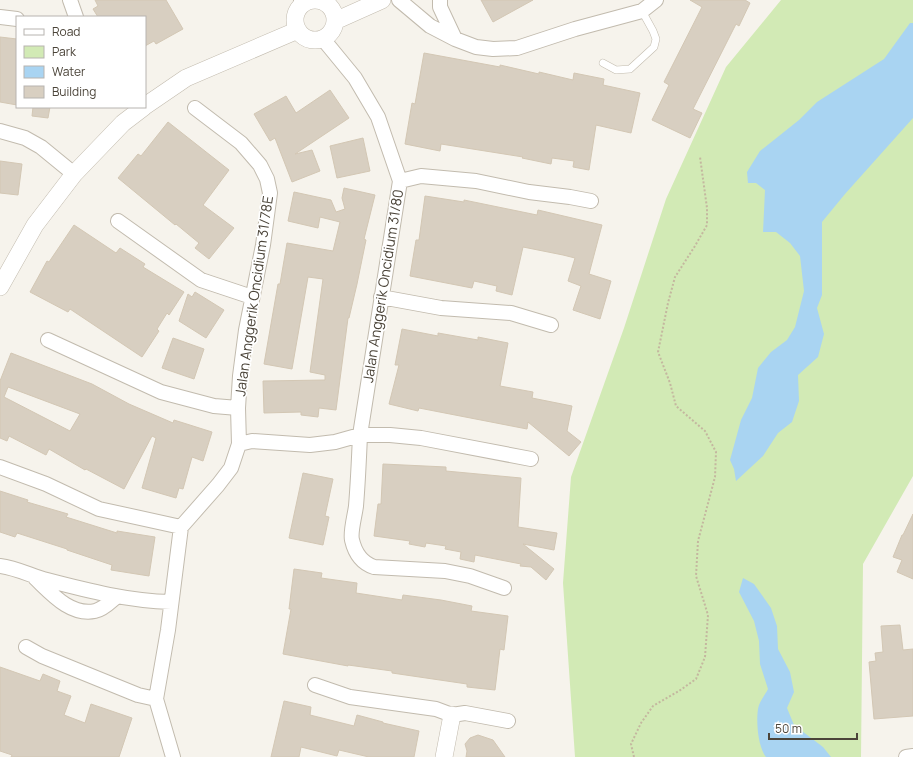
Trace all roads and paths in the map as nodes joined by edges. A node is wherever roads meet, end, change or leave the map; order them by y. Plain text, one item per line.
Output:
1 (70, 0) edge
2 (382, 0) edge
3 (399, 0) edge
4 (440, 0) edge
5 (656, 0) edge
6 (303, 2) edge
7 (332, 2) edge
8 (642, 11) junction
9 (0, 16) edge
10 (76, 16) edge
11 (16, 19) edge
12 (335, 21) junction
13 (298, 30) junction
14 (323, 39) junction
15 (455, 39) junction
16 (603, 63) dead end
17 (146, 105) edge
18 (142, 108) edge
19 (195, 108) dead end
20 (0, 131) edge
21 (700, 157) dead end
22 (74, 174) junction
23 (400, 181) junction
24 (591, 201) dead end
25 (118, 221) dead end
26 (0, 287) edge
27 (252, 297) junction
28 (382, 297) junction
29 (550, 326) dead end
30 (48, 340) dead end
31 (238, 408) junction
32 (360, 435) junction
33 (239, 444) junction
34 (531, 459) dead end
35 (0, 467) edge
36 (181, 527) junction
37 (0, 566) edge
38 (34, 576) junction
39 (504, 588) dead end
40 (116, 597) junction
41 (172, 602) junction
42 (26, 647) dead end
43 (315, 685) dead end
44 (156, 699) junction
45 (452, 715) junction
46 (508, 721) dead end
47 (913, 756) edge
48 (173, 757) edge
49 (444, 757) edge
50 (634, 757) edge
51 (906, 757) edge

1 - 10 street
2 - 12 street
3 - 15 street
4 - 15 street
5 - 8 street
6 - 7 street
6 - 13 street
7 - 12 street
8 - 15 street
8 - 16 lane
9 - 11 street
12 - 14 street
13 - 14 street
13 - 17 street
14 - 23 street, Jalan Anggerik Oncidium 31/80
18 - 22 street
19 - 27 street, Jalan Anggerik Oncidium 31/78E
20 - 22 street
21 - 50 path
22 - 26 street
23 - 24 street
23 - 28 street, Jalan Anggerik Oncidium 31/80
25 - 27 street
27 - 31 street, Jalan Anggerik Oncidium 31/78E
28 - 29 street
28 - 32 street, Jalan Anggerik Oncidium 31/80
30 - 31 street
31 - 33 street, Jalan Anggerik Oncidium 31/78E
32 - 33 street
32 - 34 street
32 - 39 street, Jalan Anggerik Oncidium 31/80
33 - 36 street
35 - 36 street
36 - 41 street
37 - 38 street
38 - 40 street
38 - 40 street
40 - 41 street
41 - 44 street
42 - 44 street
43 - 45 street
44 - 48 street
45 - 46 street
45 - 49 street
47 - 51 street

